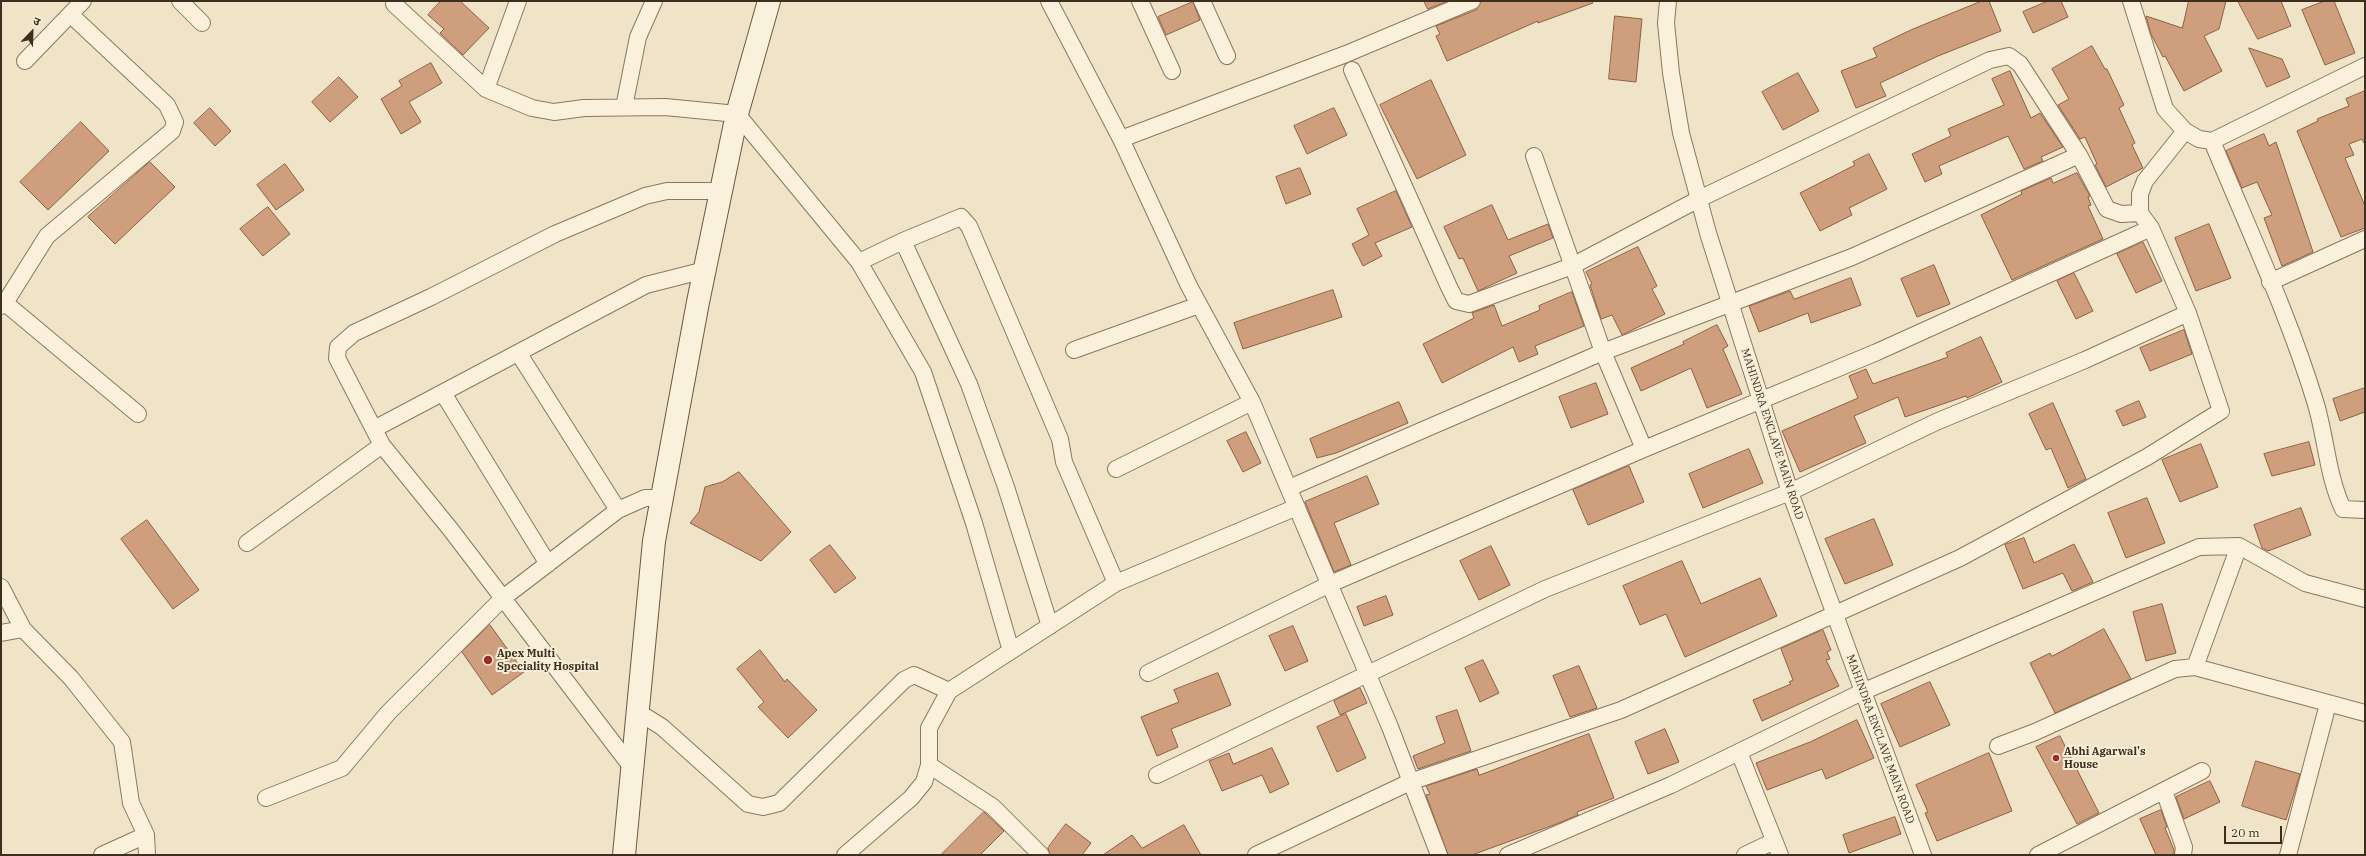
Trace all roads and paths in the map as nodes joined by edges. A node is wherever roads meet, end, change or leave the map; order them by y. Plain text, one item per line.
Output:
1 (83, 1) edge
2 (180, 1) edge
3 (518, 1) edge
4 (654, 1) edge
5 (768, 1) edge
6 (1049, 1) edge
7 (1140, 1) edge
8 (1202, 1) edge
9 (1472, 1) edge
10 (1668, 1) edge
11 (2131, 1) edge
12 (394, 4) dead end
13 (71, 14) junction
14 (202, 23) dead end
15 (1227, 56) dead end
16 (25, 61) dead end
17 (2365, 66) edge
18 (1352, 70) dead end
19 (1172, 71) dead end
20 (486, 88) junction
21 (624, 108) junction
22 (737, 114) junction
23 (2185, 131) junction
24 (1122, 139) junction
25 (2212, 141) junction
26 (2079, 155) junction
27 (1534, 156) dead end
28 (721, 191) junction
29 (1699, 199) junction
30 (2140, 214) junction
31 (2150, 228) junction
32 (2365, 239) edge
33 (903, 241) junction
34 (859, 262) junction
35 (1572, 266) junction
36 (705, 270) junction
37 (2270, 282) junction
38 (1730, 303) junction
39 (3, 305) edge
40 (1200, 305) junction
41 (2188, 313) junction
42 (1074, 350) dead end
43 (1603, 352) junction
44 (519, 354) junction
45 (443, 393) junction
46 (1761, 401) junction
47 (1252, 402) junction
48 (138, 414) dead end
49 (374, 429) junction
50 (382, 445) junction
51 (1644, 449) junction
52 (1116, 469) dead end
53 (1289, 488) junction
54 (1790, 492) junction
55 (662, 498) junction
56 (1297, 507) junction
57 (618, 510) junction
58 (2365, 510) edge
59 (247, 543) dead end
60 (2239, 546) junction
61 (548, 564) junction
62 (1116, 583) junction
63 (1330, 584) junction
64 (1, 587) edge
65 (503, 598) junction
66 (2365, 599) edge
67 (1834, 613) junction
68 (1050, 626) junction
69 (23, 629) junction
70 (1, 633) edge
71 (1011, 651) junction
72 (2195, 667) junction
73 (1148, 673) dead end
74 (1368, 673) junction
75 (949, 691) junction
76 (1862, 692) junction
77 (2328, 704) junction
78 (638, 712) junction
79 (2365, 713) edge
80 (1998, 746) dead end
81 (1739, 752) junction
82 (929, 765) junction
83 (633, 769) junction
84 (2202, 771) dead end
85 (1157, 775) dead end
86 (1410, 782) junction
87 (2164, 791) junction
88 (266, 798) dead end
89 (146, 836) junction
90 (1777, 848) edge
91 (2059, 851) edge
92 (102, 855) edge
93 (147, 855) edge
94 (624, 855) edge
95 (845, 855) edge
96 (1041, 855) edge
97 (1256, 855) edge
98 (1439, 855) edge
99 (1508, 855) edge
100 (1745, 855) edge
101 (1923, 855) edge
102 (2038, 855) edge
103 (2183, 855) edge
104 (2288, 855) edge

1 - 13 street
2 - 14 street
3 - 20 street
4 - 21 street
5 - 22 street
6 - 24 street
7 - 19 street
8 - 15 street
9 - 24 street
10 - 29 street, MAHINDRA ENCLAVE MAIN ROAD
11 - 23 street
12 - 20 street
13 - 16 street
13 - 39 street
17 - 25 street
18 - 35 street
20 - 21 street
21 - 22 street
22 - 28 street
22 - 34 street
23 - 25 street
23 - 30 street
24 - 40 street
25 - 37 street
26 - 29 street
26 - 30 street
26 - 38 street
27 - 35 street
28 - 36 street
28 - 49 street
29 - 35 street
29 - 38 street, MAHINDRA ENCLAVE MAIN ROAD
30 - 31 street
31 - 41 street
31 - 46 street
32 - 37 street
33 - 34 street
33 - 62 street
33 - 68 street
34 - 71 street
35 - 43 street
36 - 44 street
36 - 55 street
37 - 58 street
38 - 43 street
38 - 46 street, MAHINDRA ENCLAVE MAIN ROAD
39 - 48 street
40 - 42 street
40 - 47 street
41 - 54 street
41 - 67 street
43 - 51 street
43 - 53 street
44 - 45 street
44 - 57 street
45 - 49 street
45 - 61 street
46 - 51 street
46 - 54 street, MAHINDRA ENCLAVE MAIN ROAD
47 - 52 street
47 - 53 street
49 - 50 street
50 - 59 street
50 - 65 street
51 - 63 street
53 - 56 street
54 - 67 street, MAHINDRA ENCLAVE MAIN ROAD
54 - 74 street
55 - 57 street
55 - 78 street
56 - 62 street
56 - 63 street
57 - 61 street
60 - 66 street
60 - 72 street
60 - 76 street
61 - 65 street
62 - 68 street
63 - 73 street
63 - 74 street
64 - 69 street
65 - 83 street
65 - 88 street
67 - 76 street, MAHINDRA ENCLAVE MAIN ROAD
67 - 86 street
68 - 71 street
69 - 70 street
69 - 89 street
71 - 75 street
72 - 77 street
72 - 80 street
74 - 85 street
74 - 86 street
75 - 78 street
75 - 82 street
76 - 81 street
76 - 101 street, MAHINDRA ENCLAVE MAIN ROAD
77 - 79 street
77 - 104 street
78 - 83 street
81 - 90 street
81 - 99 street
82 - 95 street
82 - 96 street
83 - 94 street
84 - 87 street
86 - 97 street
86 - 98 street
87 - 91 street
87 - 103 street
89 - 92 street
89 - 93 street
90 - 100 street
91 - 102 street

